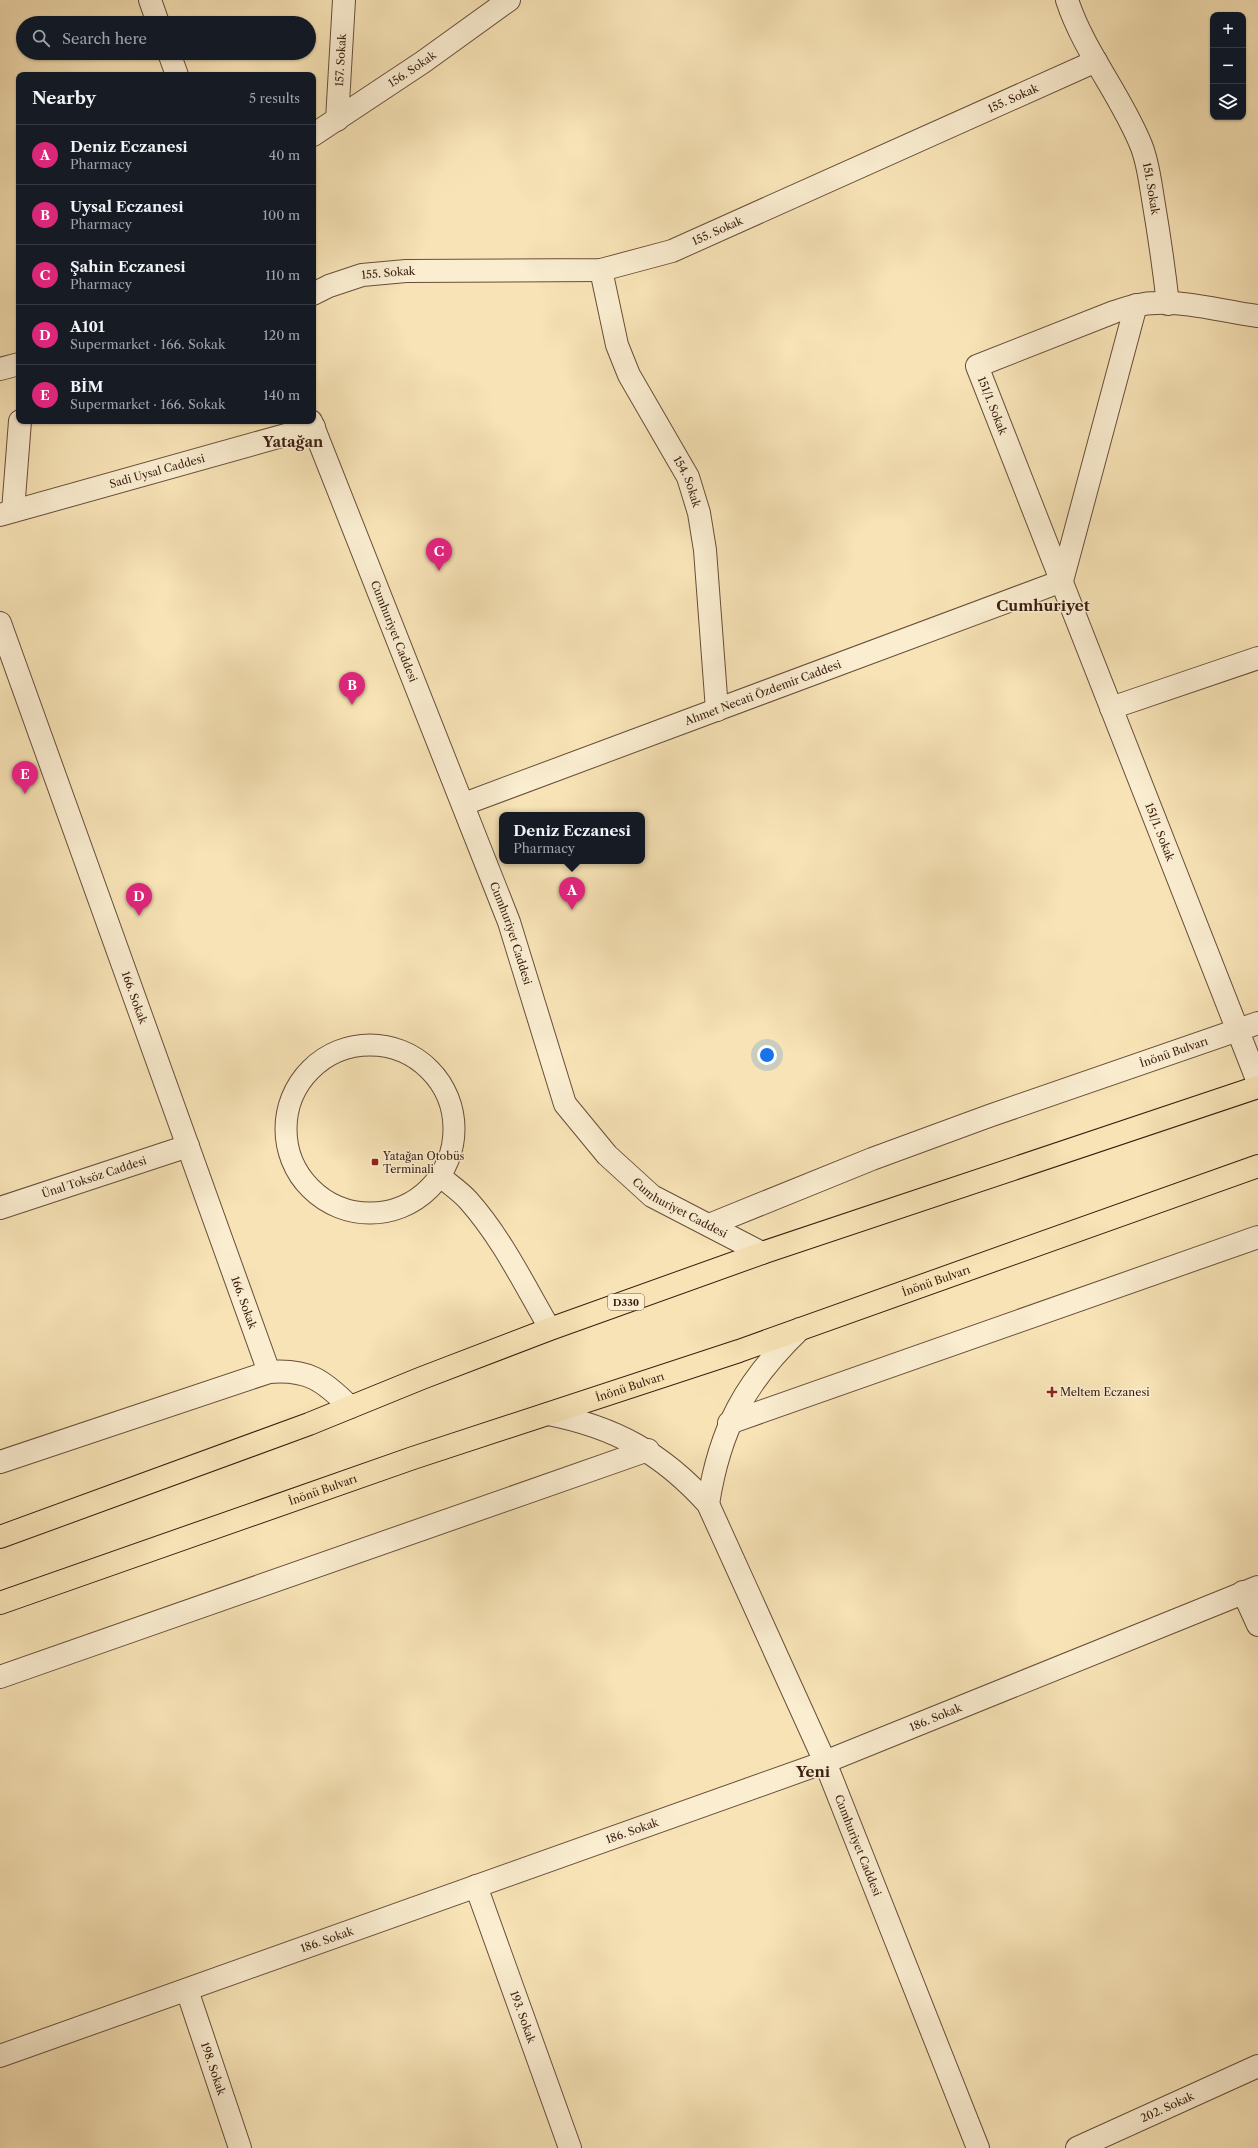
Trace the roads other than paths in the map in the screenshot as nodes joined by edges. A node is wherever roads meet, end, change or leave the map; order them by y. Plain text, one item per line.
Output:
1 (150, 0) edge
2 (344, 0) edge
3 (509, 0) edge
4 (1067, 0) edge
5 (156, 16) edge
6 (172, 60) edge
7 (1096, 61) junction
8 (176, 72) edge
9 (336, 120) junction
10 (316, 133) edge
11 (601, 270) junction
12 (316, 292) edge
13 (1168, 304) junction
14 (1136, 305) junction
15 (1258, 316) edge
16 (16, 365) edge
17 (0, 369) edge
18 (20, 424) edge
19 (313, 424) edge
20 (7, 513) edge
21 (1062, 581) junction
22 (0, 623) edge
23 (1258, 658) edge
24 (6, 659) edge
25 (1111, 708) junction
26 (717, 710) junction
27 (464, 804) junction
28 (1258, 1023) edge
29 (1237, 1030) junction
30 (1258, 1082) edge
31 (1258, 1087) edge
32 (188, 1146) junction
33 (1258, 1166) edge
34 (440, 1176) junction
35 (0, 1208) edge
36 (709, 1225) junction
37 (1258, 1237) edge
38 (762, 1253) junction
39 (550, 1329) junction
40 (800, 1329) junction
41 (269, 1372) junction
42 (350, 1407) junction
43 (548, 1414) junction
44 (729, 1423) junction
45 (648, 1450) junction
46 (0, 1462) edge
47 (708, 1504) junction
48 (0, 1537) edge
49 (1251, 1589) edge
50 (0, 1603) edge
51 (1258, 1625) edge
52 (0, 1677) edge
53 (825, 1762) junction
54 (476, 1886) junction
55 (187, 1990) junction
56 (0, 2056) edge
57 (1258, 2066) edge
58 (240, 2148) edge
59 (570, 2148) edge
60 (978, 2148) edge
61 (1077, 2148) edge

1 - 5 street
2 - 9 street, 157. Sokak
3 - 9 street, 156. Sokak
4 - 7 street, 151. Sokak
6 - 8 street
7 - 11 street, 155. Sokak
7 - 13 street, 151. Sokak
9 - 10 street, 156. Sokak
11 - 12 street, 155. Sokak
11 - 26 street, 154. Sokak
13 - 14 street, 151/1. Sokak
13 - 15 street
14 - 21 street
14 - 21 street, 151/1. Sokak
16 - 17 street
18 - 20 street
19 - 20 street, Sadi Uysal Caddesi
19 - 27 street, Cumhuriyet Caddesi
21 - 25 street, 151/1. Sokak
21 - 26 street, Ahmet Necati Özdemir Caddesi
22 - 24 street, 166. Sokak
23 - 25 street
24 - 32 street, 166. Sokak
25 - 29 street, 151/1. Sokak
26 - 27 street, Ahmet Necati Özdemir Caddesi
27 - 36 street, Cumhuriyet Caddesi
28 - 29 street, İnönü Bulvarı
29 - 30 street, 151/1. Sokak
29 - 36 street, İnönü Bulvarı
31 - 38 highway, D330
32 - 35 street, Ünal Toksöz Caddesi
32 - 41 street, 166. Sokak
33 - 40 highway, İnönü Bulvarı
34 - 34 lane
34 - 39 lane
36 - 38 street, Cumhuriyet Caddesi
37 - 44 street
38 - 39 highway, D330
39 - 42 highway, D330
40 - 43 highway, İnönü Bulvarı
40 - 44 street
41 - 42 street
41 - 46 street
42 - 48 highway, D330
43 - 45 street, Cumhuriyet Caddesi
43 - 50 highway, İnönü Bulvarı
44 - 47 street
45 - 47 street, Cumhuriyet Caddesi
45 - 52 street
47 - 53 street, Cumhuriyet Caddesi
49 - 51 street
49 - 53 street, 186. Sokak
53 - 54 street, 186. Sokak
53 - 60 street, Cumhuriyet Caddesi
54 - 55 street, 186. Sokak
54 - 59 street, 193. Sokak
55 - 56 street, 186. Sokak
55 - 58 street, 198. Sokak
57 - 61 street, 202. Sokak

